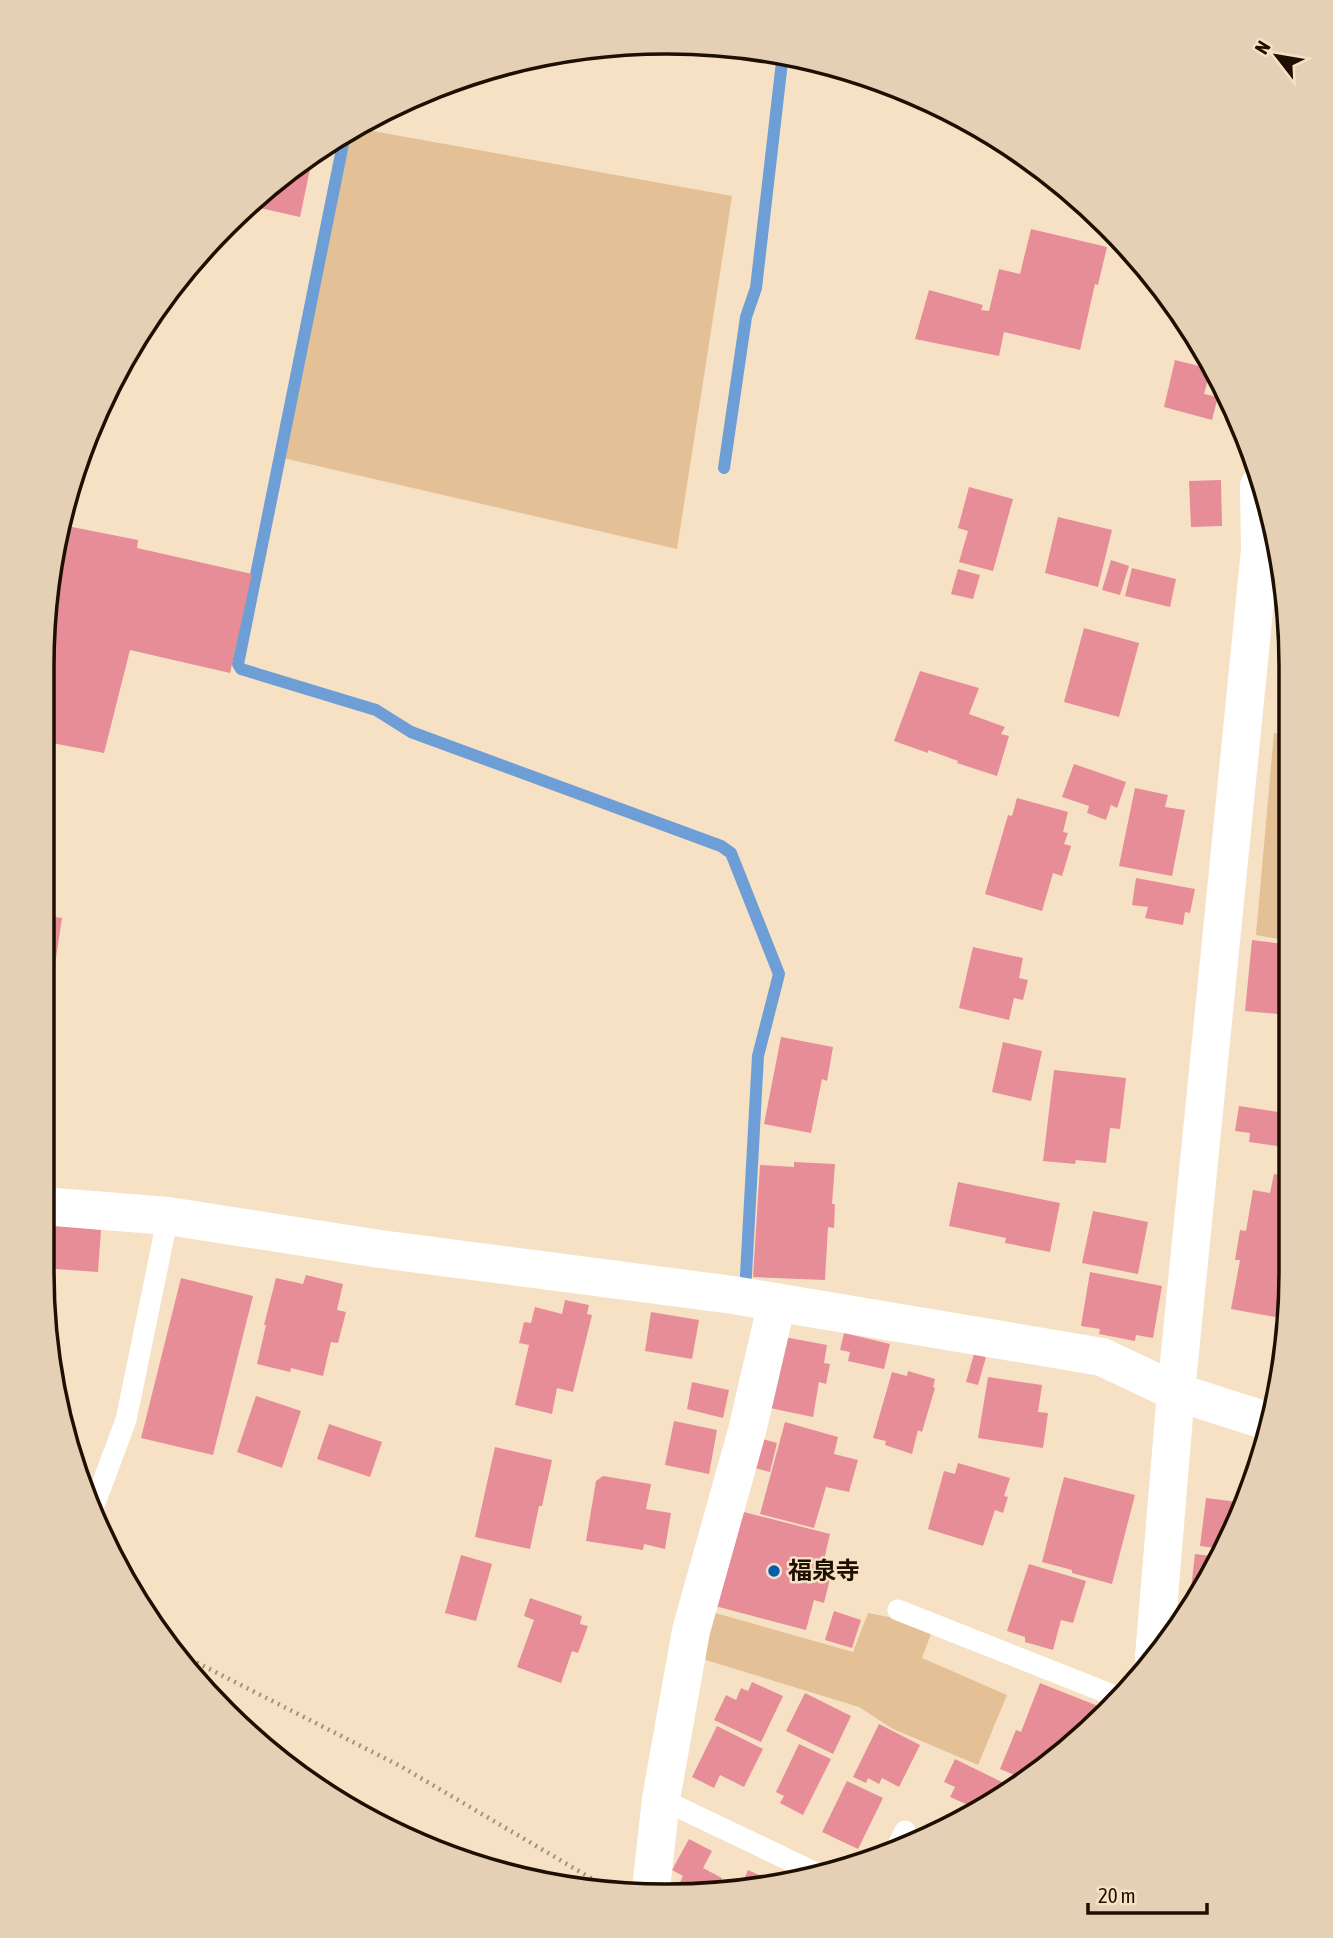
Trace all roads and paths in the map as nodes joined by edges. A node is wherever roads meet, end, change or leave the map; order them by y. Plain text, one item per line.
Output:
1 (1266, 544) edge
2 (54, 1207) edge
3 (168, 1216) junction
4 (777, 1302) junction
5 (1176, 1392) junction
6 (1261, 1419) edge
7 (97, 1496) edge
8 (898, 1610) dead end
9 (1155, 1639) edge
10 (196, 1662) edge
11 (1109, 1694) edge
12 (661, 1799) junction
13 (805, 1868) edge
14 (593, 1879) edge
15 (652, 1883) edge

1 - 5 street
2 - 3 street
3 - 4 street
3 - 7 lane
4 - 5 street
4 - 12 street
5 - 6 street
5 - 9 street
8 - 11 lane
10 - 14 path
12 - 13 lane
12 - 15 street

